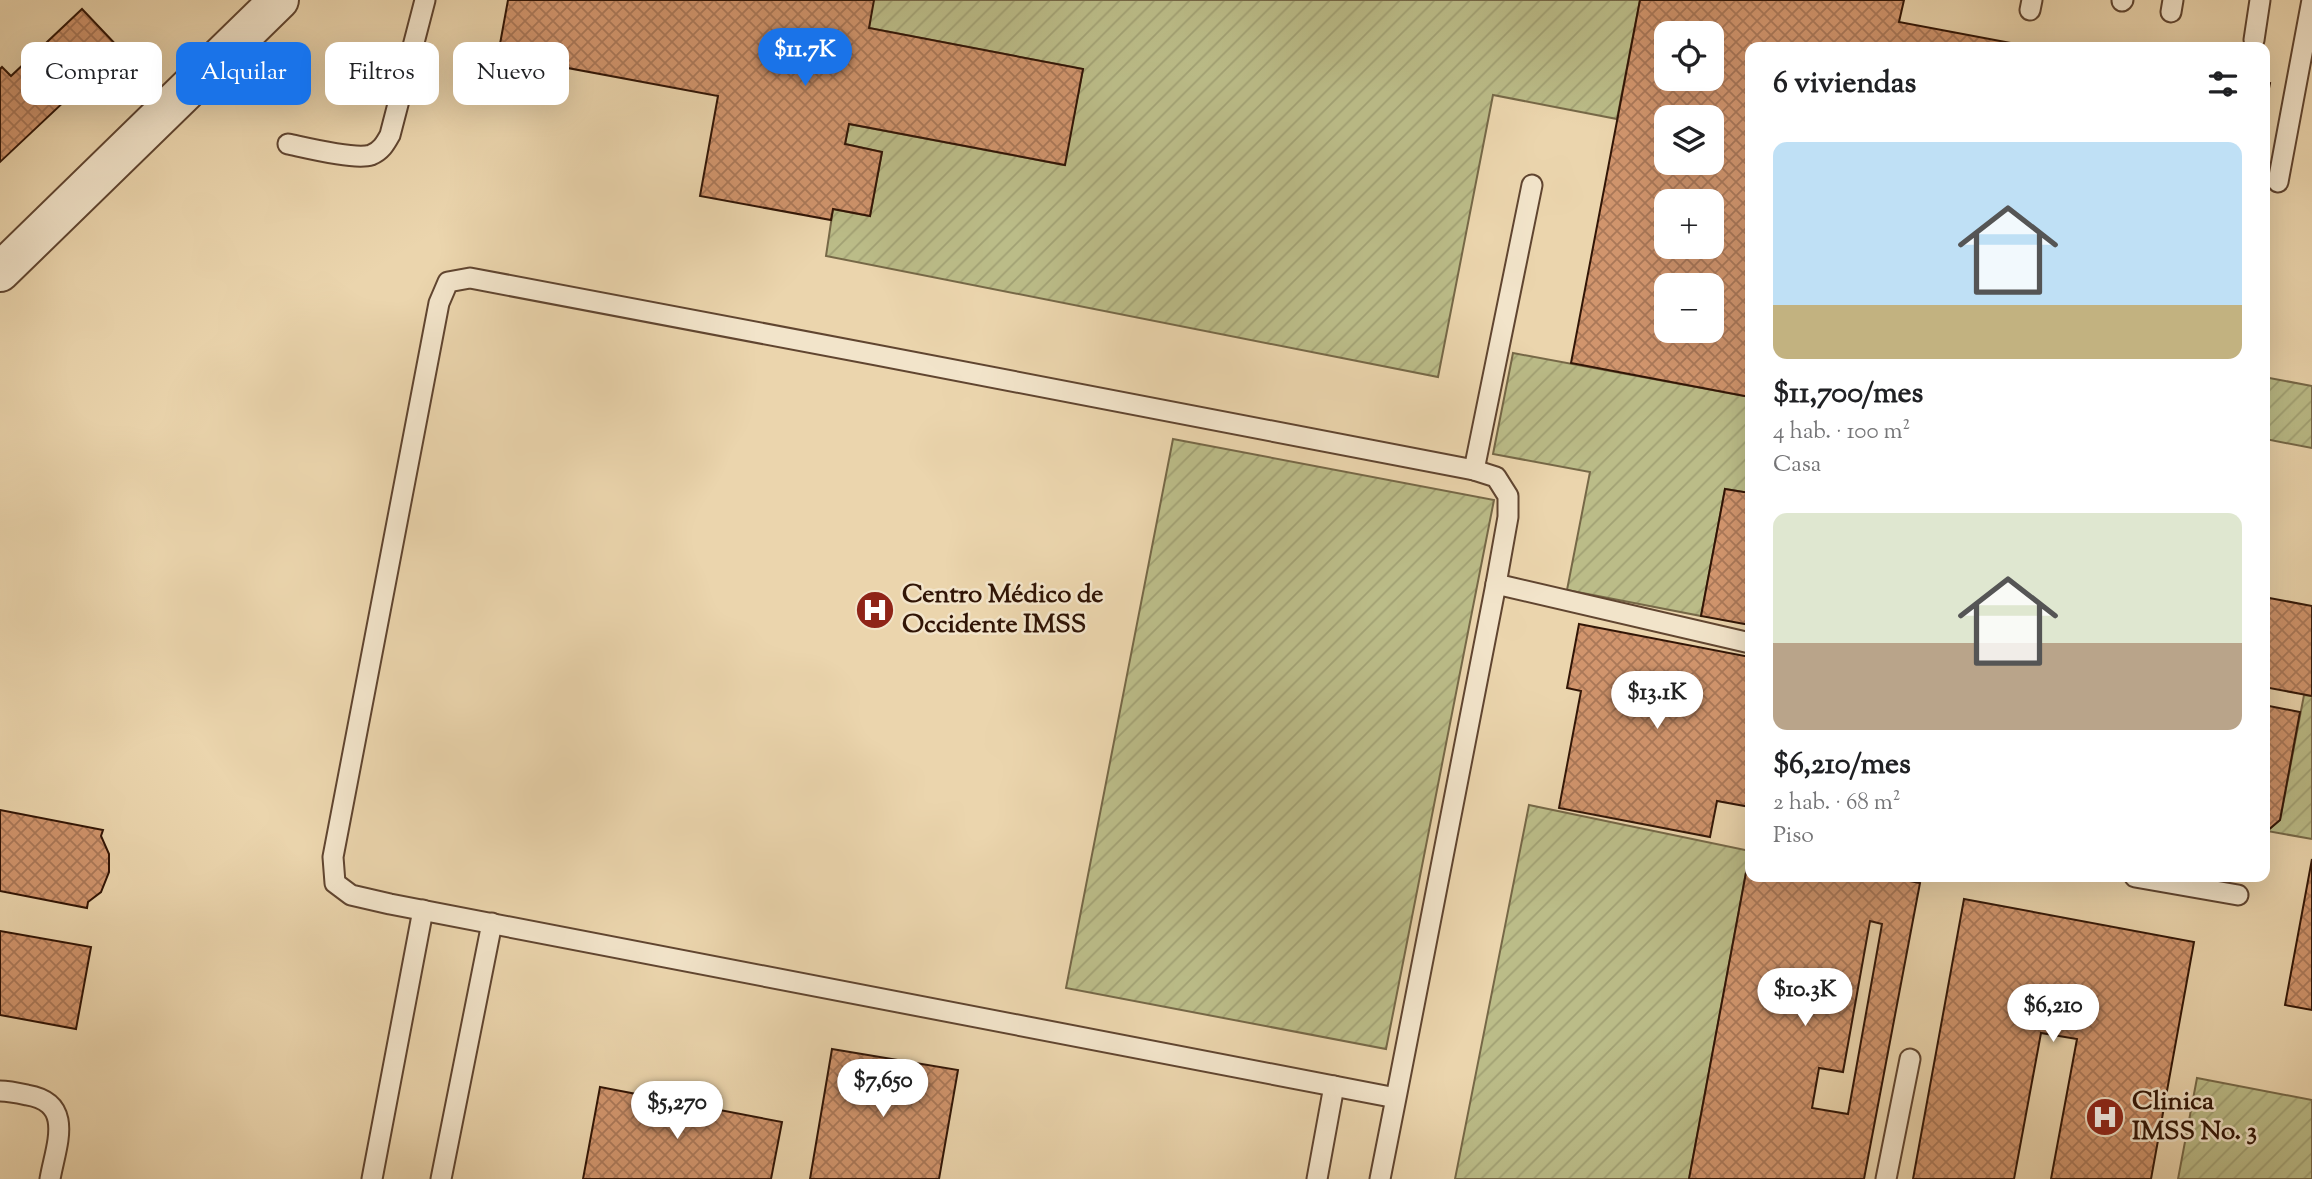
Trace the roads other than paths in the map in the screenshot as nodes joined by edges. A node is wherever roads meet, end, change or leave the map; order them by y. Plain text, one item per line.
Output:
1 (279, 0) edge
2 (425, 0) edge
3 (2260, 0) edge
4 (2312, 0) edge
5 (2254, 40) dead end
6 (288, 145) dead end
7 (2278, 182) dead end
8 (1531, 185) dead end
9 (0, 272) edge
10 (1474, 470) junction
11 (1496, 584) junction
12 (1745, 642) edge
13 (2164, 882) edge
14 (2238, 895) dead end
15 (423, 910) junction
16 (492, 923) junction
17 (1910, 1059) dead end
18 (1334, 1086) junction
19 (0, 1091) edge
20 (1395, 1098) junction
21 (50, 1179) edge
22 (372, 1179) edge
23 (441, 1179) edge
24 (1317, 1179) edge
25 (1380, 1179) edge
26 (1886, 1179) edge

1 - 9 street
2 - 6 lane
3 - 5 lane
4 - 7 lane
8 - 10 lane
10 - 11 lane
10 - 15 lane
11 - 12 lane
11 - 20 lane
13 - 14 lane
15 - 16 lane
15 - 22 lane
16 - 18 lane
16 - 23 lane
17 - 26 lane
18 - 20 lane
18 - 24 lane
19 - 21 lane
20 - 25 lane

